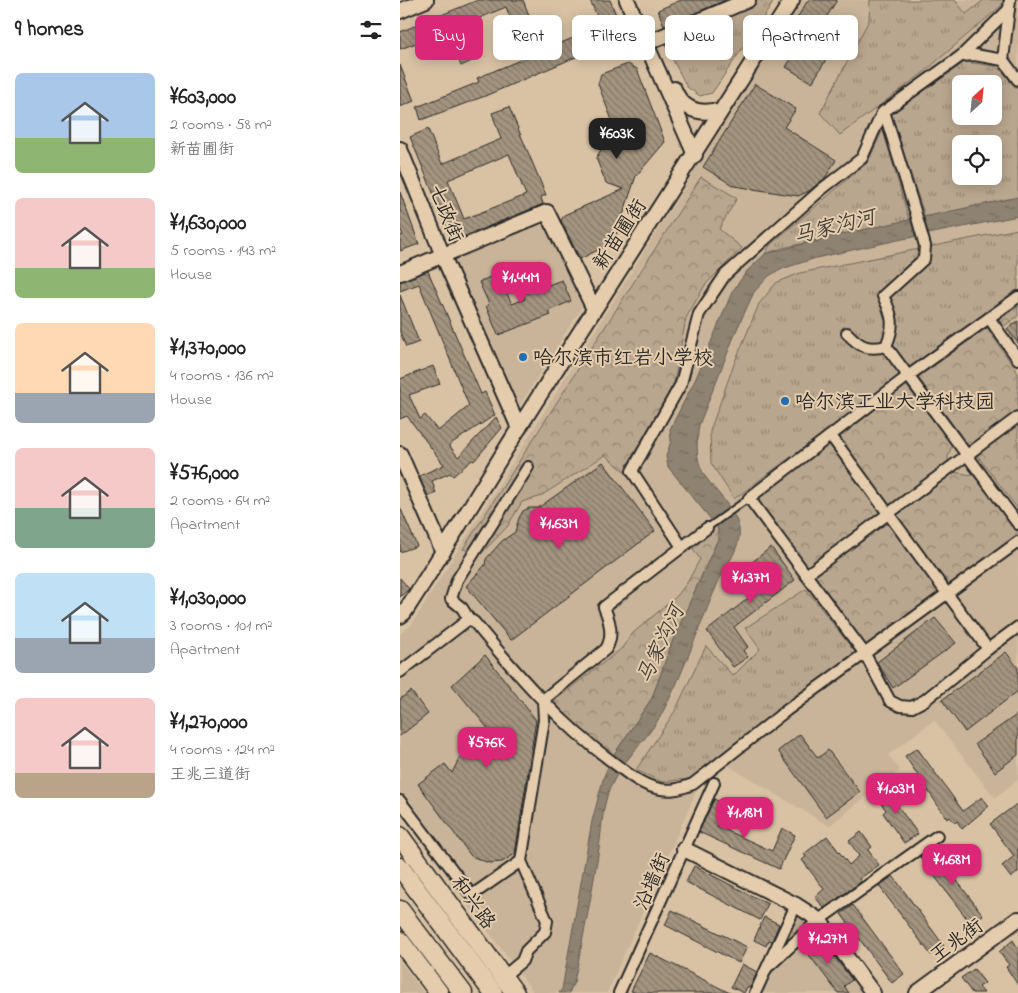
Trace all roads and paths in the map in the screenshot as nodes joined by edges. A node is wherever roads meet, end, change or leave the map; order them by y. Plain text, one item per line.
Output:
1 (426, 0) edge
2 (627, 0) edge
3 (637, 0) edge
4 (748, 0) edge
5 (783, 3) edge
6 (400, 11) edge
7 (1011, 12) edge
8 (643, 15) edge
9 (655, 40) edge
10 (655, 42) edge
11 (961, 56) junction
12 (1003, 60) junction
13 (1018, 80) edge
14 (712, 111) junction
15 (884, 111) junction
16 (400, 149) edge
17 (693, 150) junction
18 (443, 256) junction
19 (400, 273) edge
20 (1018, 297) edge
21 (593, 306) junction
22 (988, 318) junction
23 (847, 333) dead end
24 (886, 346) junction
25 (1018, 359) edge
26 (908, 376) junction
27 (1018, 417) edge
28 (518, 426) junction
29 (831, 436) junction
30 (400, 454) edge
31 (967, 456) junction
32 (528, 467) dead end
33 (749, 498) junction
34 (888, 515) junction
35 (1018, 524) edge
36 (707, 528) joint
37 (1018, 542) edge
38 (682, 546) junction
39 (442, 549) junction
40 (806, 575) junction
41 (947, 594) junction
42 (400, 608) edge
43 (400, 616) edge
44 (469, 620) junction
45 (1018, 627) edge
46 (988, 649) junction
47 (865, 654) junction
48 (400, 672) edge
49 (543, 700) junction
50 (714, 783) dead end
51 (400, 801) edge
52 (400, 836) edge
53 (937, 836) dead end
54 (684, 849) junction
55 (522, 861) junction
56 (400, 867) edge
57 (796, 905) junction
58 (400, 910) edge
59 (1018, 919) edge
60 (819, 920) junction
61 (400, 932) edge
62 (404, 947) edge
63 (770, 965) junction
64 (503, 977) junction
65 (435, 992) edge
66 (463, 993) edge
67 (493, 993) edge
68 (515, 993) edge
69 (619, 993) edge
70 (755, 993) edge
71 (873, 993) edge
72 (917, 993) edge

1 - 6 main road
2 - 17 main road
3 - 8 main road
4 - 9 main road
5 - 14 main road, 新苗圃街
5 - 17 main road, 新苗圃街
7 - 11 street
7 - 12 street
10 - 14 main road
11 - 12 street
11 - 15 street
12 - 13 street
14 - 17 main road, 新苗圃街
15 - 24 street
15 - 38 street
16 - 18 main road, 七政街
17 - 21 main road, 新苗圃街
18 - 19 main road
18 - 21 main road
18 - 28 main road, 七政街
20 - 22 street
21 - 28 main road, 新苗圃街
22 - 25 street
22 - 26 street
23 - 24 street
24 - 26 street
26 - 29 street
26 - 31 street
27 - 31 street
28 - 39 main road, 新苗圃街
29 - 33 street
29 - 34 street
30 - 39 main road
31 - 34 street
31 - 35 street
32 - 44 street
33 - 36 lane
33 - 40 street
34 - 40 street
34 - 41 street
36 - 38 street
37 - 41 street
38 - 49 street
39 - 42 main road, 新苗圃街
39 - 43 main road, 新苗圃街
40 - 47 street
41 - 46 street
41 - 47 street
44 - 48 street
44 - 49 street
45 - 46 street
46 - 47 street
47 - 49 street
49 - 55 street
50 - 54 street, 沿墙街
51 - 55 street
52 - 64 highway, 和兴路
53 - 60 street
54 - 57 main road
54 - 69 street, 沿墙街
55 - 64 street
56 - 67 highway, 和兴路
57 - 60 main road
57 - 63 street
58 - 66 highway
59 - 72 main road, 王兆街
60 - 63 street
60 - 71 main road
61 - 62 highway
62 - 65 highway
63 - 70 street
64 - 68 highway, 和兴路

